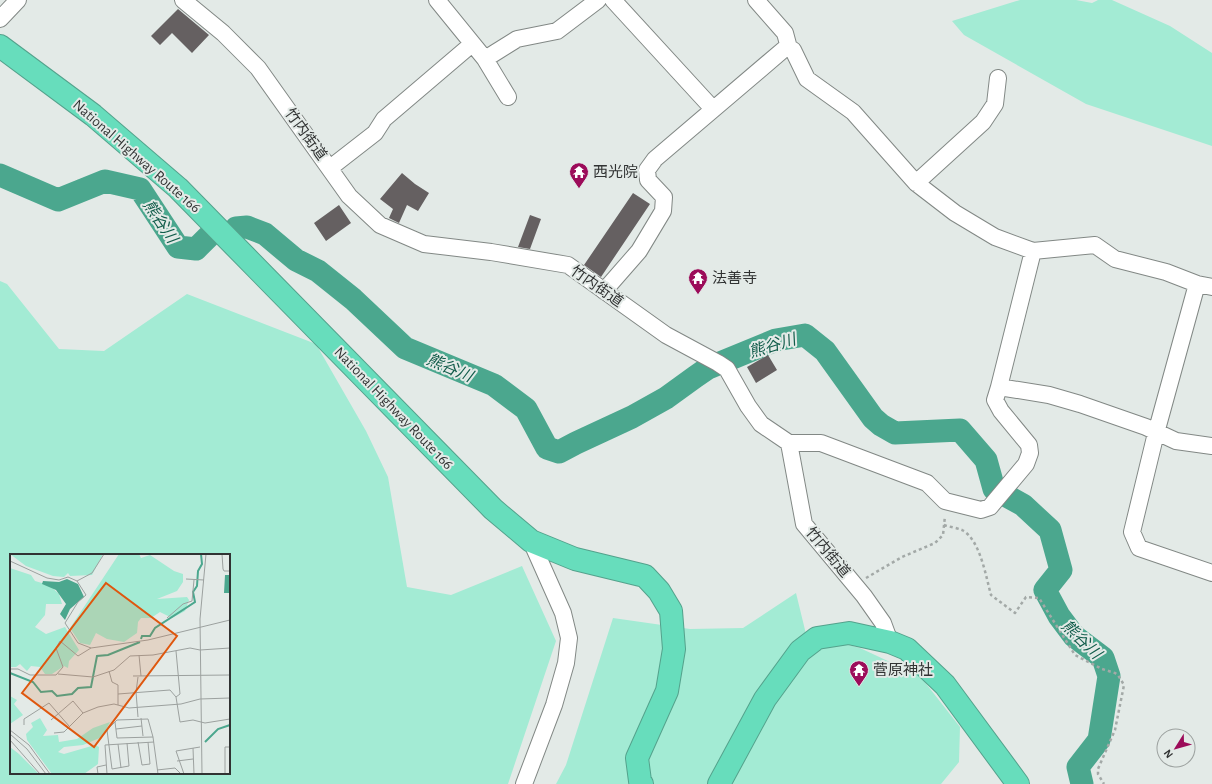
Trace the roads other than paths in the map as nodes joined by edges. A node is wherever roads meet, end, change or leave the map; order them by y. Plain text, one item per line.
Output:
1 (18, 0) edge
2 (184, 0) edge
3 (436, 0) edge
4 (598, 0) edge
5 (613, 0) edge
6 (756, 0) edge
7 (0, 19) edge
8 (472, 44) junction
9 (0, 46) edge
10 (789, 48) junction
11 (485, 59) junction
12 (998, 78) dead end
13 (508, 97) dead end
14 (713, 109) junction
15 (330, 168) junction
16 (916, 183) junction
17 (1033, 251) junction
18 (1204, 286) edge
19 (604, 291) junction
20 (999, 387) junction
21 (1156, 433) junction
22 (789, 443) junction
23 (1212, 446) edge
24 (531, 541) junction
25 (1212, 573) edge
26 (890, 642) junction
27 (524, 784) edge
28 (642, 784) edge
29 (719, 784) edge
30 (1018, 784) edge

1 - 7 street
2 - 15 street, 竹内街道
3 - 8 street
4 - 11 street
5 - 14 street
6 - 10 street
8 - 11 street
8 - 15 street
9 - 24 highway, National Highway Route 166
10 - 14 street
10 - 16 street
11 - 13 street
12 - 16 street
14 - 19 street
15 - 19 street, 竹内街道
16 - 17 street
17 - 18 street
17 - 20 street
18 - 21 street
19 - 22 street, 竹内街道
20 - 21 street
20 - 22 street
21 - 23 street
21 - 25 street
22 - 26 street, 竹内街道
24 - 27 street
24 - 28 highway, National Highway Route 166
26 - 29 highway
26 - 30 highway

